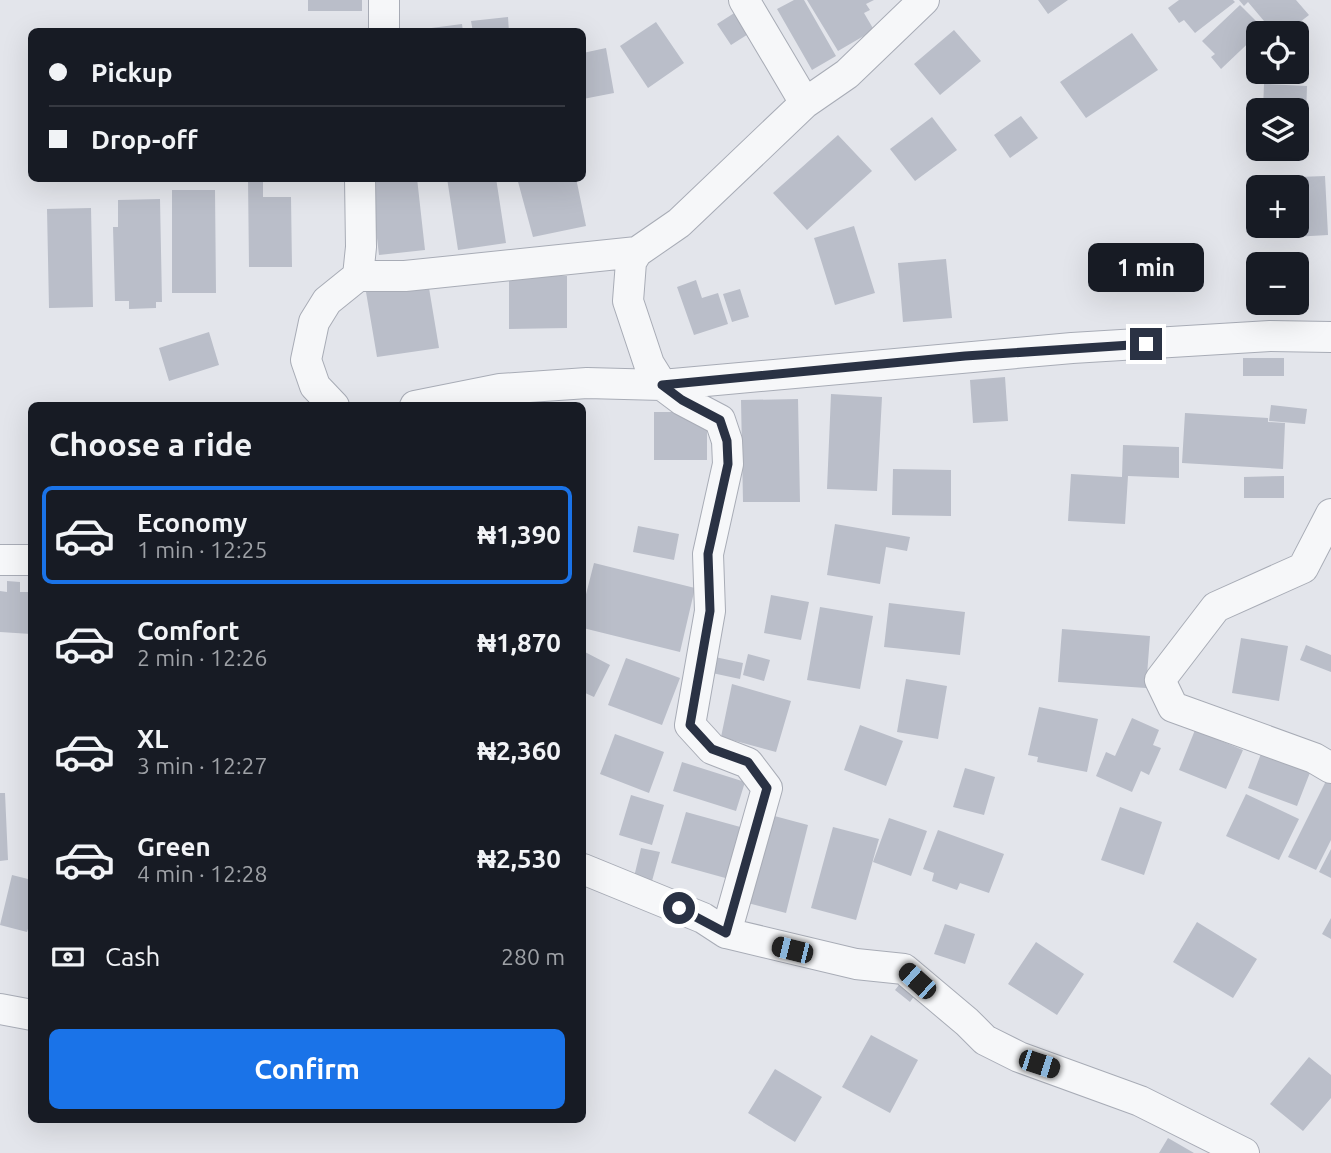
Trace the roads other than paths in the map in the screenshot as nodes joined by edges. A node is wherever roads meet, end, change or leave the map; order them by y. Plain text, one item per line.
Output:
1 (384, 0) edge
2 (744, 0) edge
3 (924, 0) edge
4 (384, 28) edge
5 (805, 103) junction
6 (360, 182) edge
7 (637, 252) junction
8 (358, 276) junction
9 (1331, 337) edge
10 (662, 385) junction
11 (330, 402) edge
12 (436, 402) edge
13 (1331, 514) edge
14 (0, 560) edge
15 (28, 560) edge
16 (1331, 768) edge
17 (586, 870) edge
18 (726, 933) junction
19 (0, 1009) edge
20 (28, 1014) edge
21 (1244, 1153) edge

1 - 4 street
2 - 5 street
3 - 5 street
5 - 7 street
6 - 8 street
7 - 8 street
7 - 10 street
8 - 11 street
9 - 10 street
10 - 12 street
10 - 18 street
13 - 16 street
14 - 15 street
17 - 18 street
18 - 21 street
19 - 20 street

